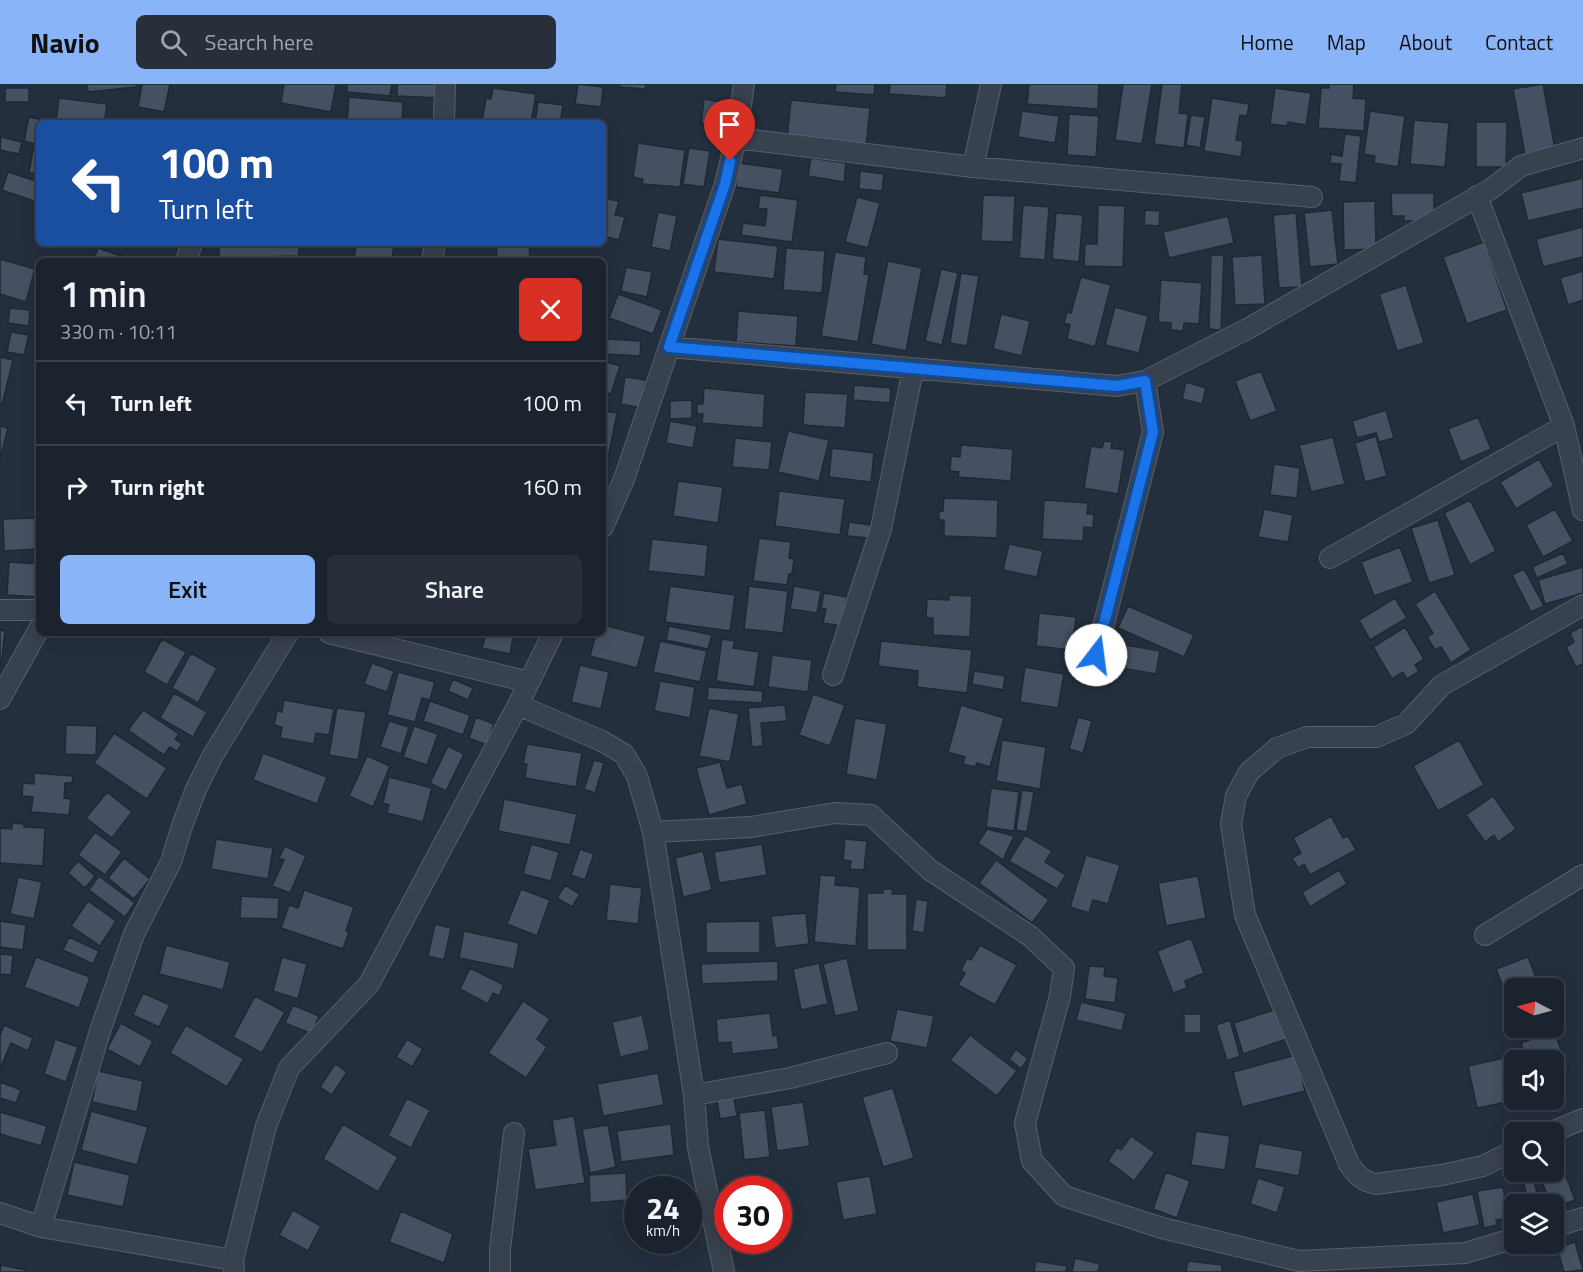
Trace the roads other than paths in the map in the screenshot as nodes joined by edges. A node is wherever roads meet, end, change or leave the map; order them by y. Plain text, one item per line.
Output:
1 (445, 84) edge
2 (744, 84) edge
3 (991, 84) edge
4 (444, 120) edge
5 (736, 138) junction
6 (1583, 148) edge
7 (973, 167) junction
8 (1477, 196) junction
9 (1312, 197) dead end
10 (669, 347) junction
11 (913, 369) junction
12 (1145, 381) junction
13 (1563, 426) junction
14 (1583, 510) edge
15 (606, 520) edge
16 (1330, 558) dead end
17 (1583, 605) edge
18 (0, 610) edge
19 (36, 610) edge
20 (36, 634) edge
21 (286, 636) edge
22 (341, 636) edge
23 (552, 636) edge
24 (1096, 655) dead end
25 (833, 675) dead end
26 (529, 682) junction
27 (0, 699) edge
28 (518, 705) junction
29 (653, 832) junction
30 (1583, 875) edge
31 (1485, 935) dead end
32 (887, 1053) dead end
33 (694, 1095) junction
34 (1583, 1119) edge
35 (1564, 1127) edge
36 (514, 1133) dead end
37 (1504, 1156) edge
38 (0, 1213) edge
39 (1583, 1218) edge
40 (1564, 1224) edge
41 (41, 1227) junction
42 (1504, 1241) edge
43 (234, 1266) edge
44 (500, 1272) edge
45 (724, 1272) edge

1 - 4 street
2 - 5 street
3 - 7 street
5 - 7 street
5 - 10 street
6 - 8 street
7 - 9 street
8 - 12 street
8 - 13 street
10 - 11 street
10 - 15 street
11 - 12 street
11 - 25 street
12 - 24 street
13 - 14 street
13 - 16 street
17 - 37 street
18 - 19 street
20 - 27 street
21 - 41 street
22 - 26 street
23 - 26 street
26 - 28 street
28 - 29 street
28 - 43 street
29 - 33 street
29 - 42 street
30 - 31 street
32 - 33 street
33 - 45 street
34 - 35 street
36 - 44 street
38 - 41 street
39 - 40 street
41 - 43 street

